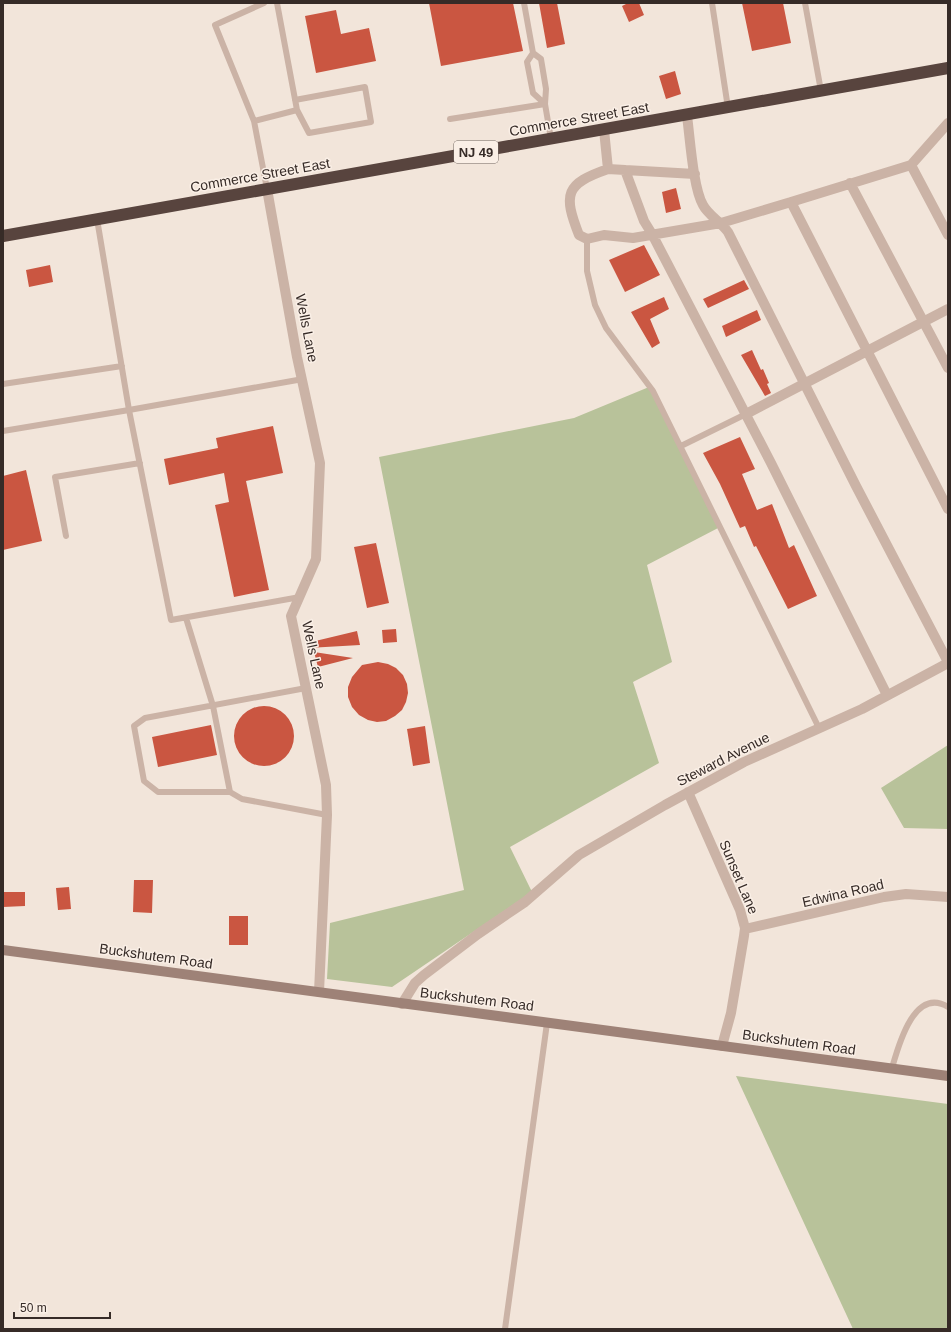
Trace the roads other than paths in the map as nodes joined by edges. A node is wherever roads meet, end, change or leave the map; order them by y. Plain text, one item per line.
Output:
1 (264, 3) edge
2 (277, 3) edge
3 (524, 3) edge
4 (712, 3) edge
5 (805, 3) edge
6 (533, 53) junction
7 (948, 68) edge
8 (821, 91) junction
9 (295, 100) junction
10 (545, 104) junction
11 (728, 108) junction
12 (297, 110) junction
13 (687, 116) junction
14 (450, 119) dead end
15 (254, 121) junction
16 (948, 123) edge
17 (604, 130) junction
18 (551, 139) junction
19 (911, 165) junction
20 (608, 169) junction
21 (625, 170) junction
22 (695, 174) junction
23 (850, 183) junction
24 (267, 189) junction
25 (791, 202) junction
26 (98, 219) junction
27 (721, 223) junction
28 (652, 234) junction
29 (948, 235) edge
30 (3, 236) edge
31 (587, 239) junction
32 (948, 309) edge
33 (923, 321) junction
34 (867, 352) junction
35 (122, 366) junction
36 (948, 368) edge
37 (303, 379) junction
38 (806, 383) junction
39 (3, 384) edge
40 (129, 410) junction
41 (746, 414) junction
42 (3, 431) edge
43 (681, 446) junction
44 (140, 463) junction
45 (948, 509) edge
46 (66, 536) dead end
47 (300, 597) junction
48 (186, 618) junction
49 (948, 663) edge
50 (306, 688) junction
51 (888, 694) junction
52 (213, 706) junction
53 (819, 728) junction
54 (230, 792) junction
55 (688, 792) junction
56 (328, 815) junction
57 (948, 897) edge
58 (745, 929) junction
59 (3, 950) edge
60 (319, 992) junction
61 (402, 1004) junction
62 (948, 1007) edge
63 (547, 1022) junction
64 (722, 1046) junction
65 (892, 1068) junction
66 (948, 1076) edge
67 (505, 1329) edge

1 - 15 lane
2 - 9 lane
3 - 6 lane
4 - 11 lane
5 - 8 lane
6 - 10 lane
6 - 10 lane
7 - 8 highway, Commerce Street East / NJ 49
8 - 11 highway, Commerce Street East / NJ 49
9 - 12 lane
9 - 12 lane
10 - 14 lane
10 - 18 lane
11 - 13 highway, Commerce Street East / NJ 49
12 - 15 lane
13 - 17 highway, Commerce Street East / NJ 49
13 - 22 street
15 - 24 lane
16 - 19 street
17 - 18 highway, Commerce Street East / NJ 49
17 - 20 street
18 - 24 highway, Commerce Street East / NJ 49
19 - 23 street
19 - 29 street
20 - 21 street
20 - 31 street
21 - 22 street
21 - 28 street
22 - 27 street
23 - 25 street
23 - 33 street
24 - 26 highway, Commerce Street East / NJ 49
24 - 37 street, Wells Lane
25 - 27 street
25 - 34 street
26 - 30 highway, Commerce Street East / NJ 49
26 - 35 lane
27 - 28 street
27 - 38 street
28 - 31 street
28 - 41 street
31 - 43 lane
32 - 33 street
33 - 34 street
33 - 36 street
34 - 38 street
34 - 45 street
35 - 39 lane
35 - 40 lane
37 - 40 lane
37 - 47 street, Wells Lane
38 - 41 street
38 - 49 street
40 - 42 lane
40 - 44 lane
41 - 43 lane
41 - 51 street
43 - 53 lane
44 - 46 lane
44 - 48 lane
47 - 48 lane
47 - 50 street, Wells Lane
48 - 52 lane
49 - 51 street, Steward Avenue
50 - 52 lane
50 - 56 street, Wells Lane
51 - 53 street, Steward Avenue
52 - 54 lane
52 - 54 lane
53 - 55 street, Steward Avenue
54 - 56 lane
55 - 58 street, Sunset Lane
55 - 61 street, Steward Avenue
56 - 60 street, Wells Lane
57 - 58 street, Edwina Road
58 - 64 street, Sunset Lane
59 - 60 main road, Buckshutem Road
60 - 61 main road, Buckshutem Road
61 - 63 main road, Buckshutem Road
62 - 65 lane
63 - 64 main road, Buckshutem Road
63 - 67 lane
64 - 65 main road, Buckshutem Road
65 - 66 main road, Buckshutem Road

